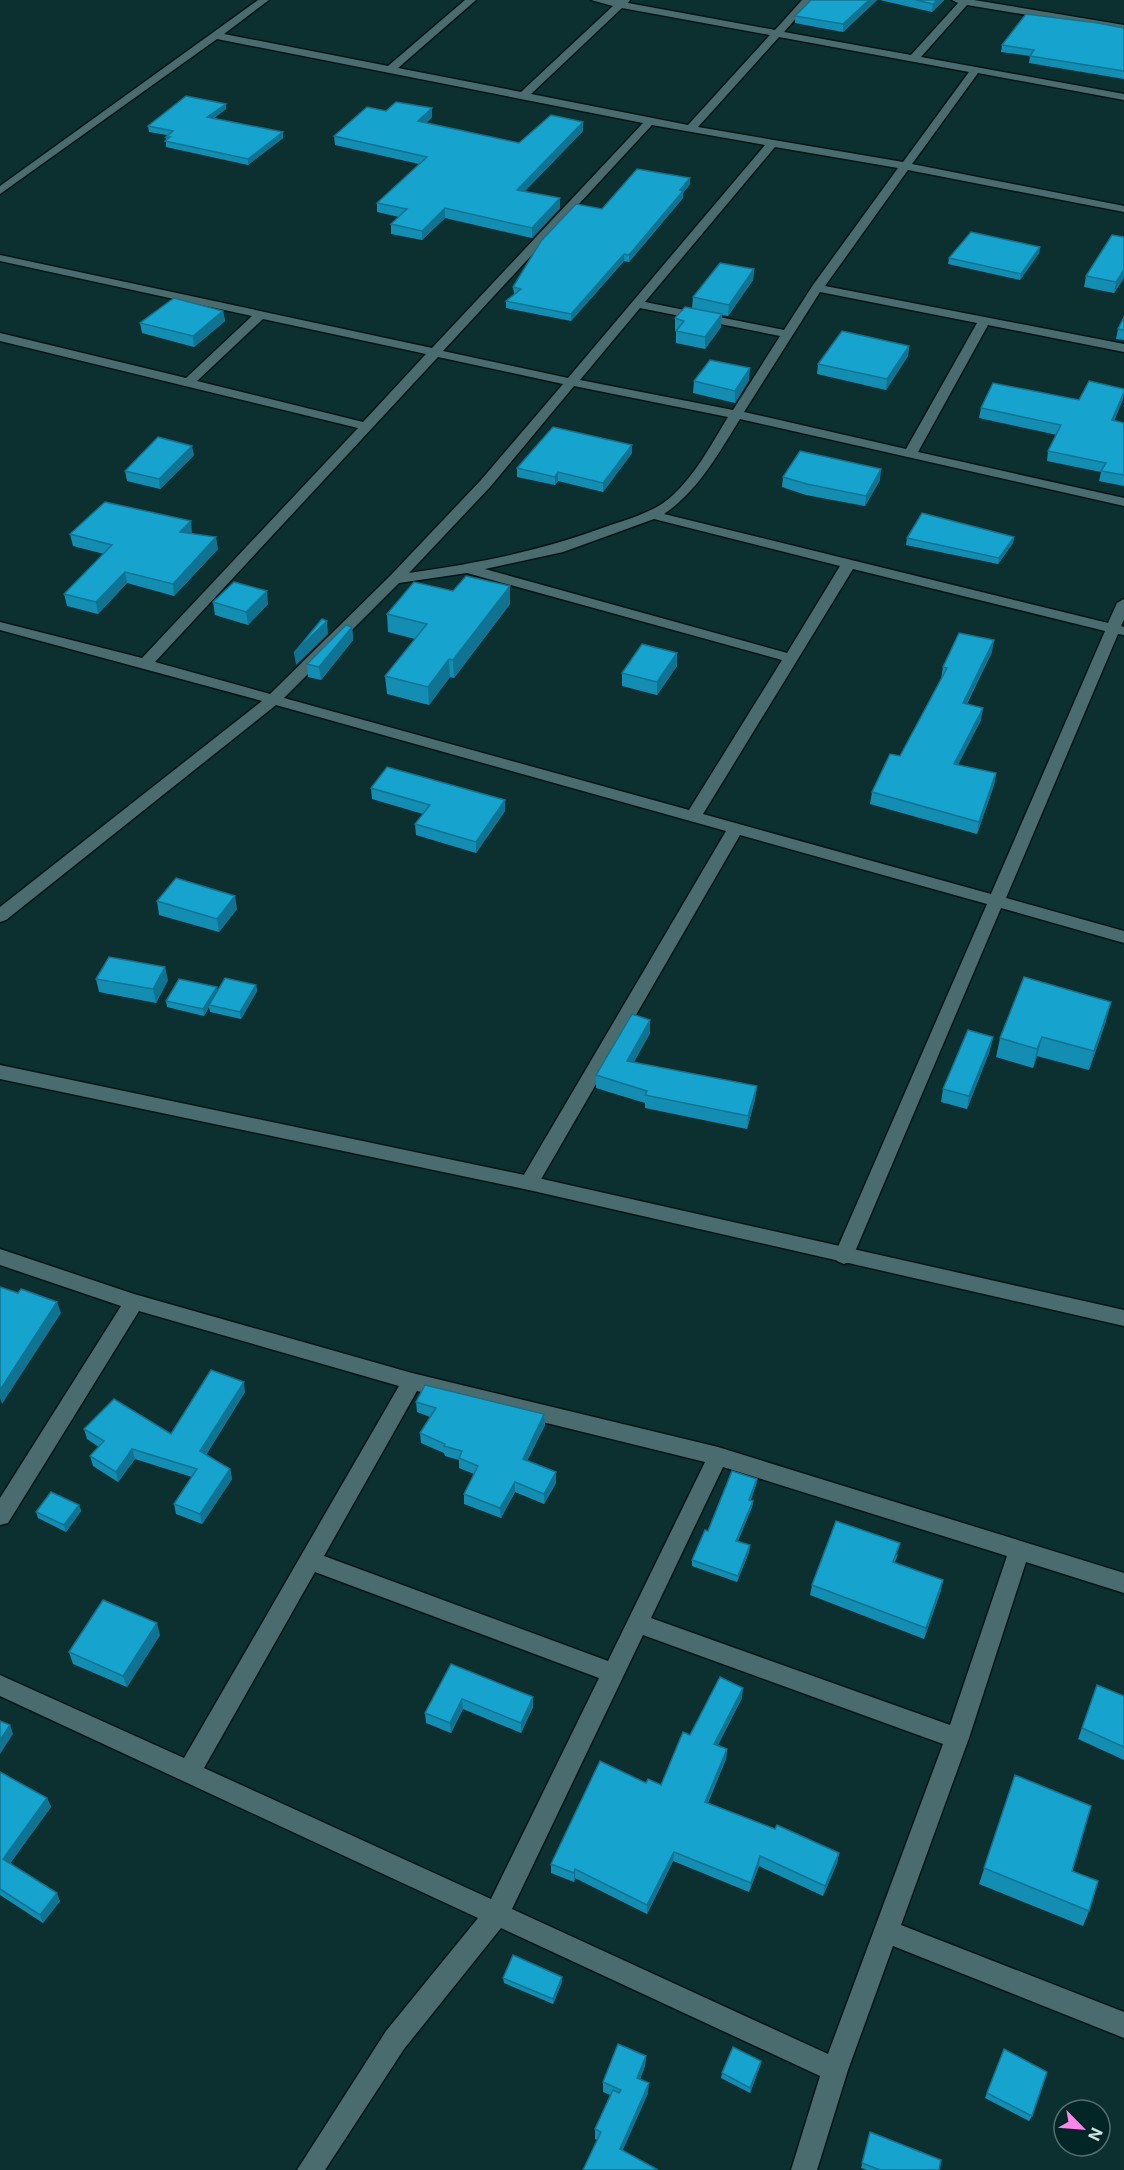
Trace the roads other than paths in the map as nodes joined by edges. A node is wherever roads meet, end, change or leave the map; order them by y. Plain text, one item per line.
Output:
1 (264, 0) edge
2 (471, 0) edge
3 (596, 0) edge
4 (807, 0) edge
5 (961, 1) edge
6 (623, 2) edge
7 (1124, 28) edge
8 (778, 33) junction
9 (214, 35) junction
10 (913, 58) junction
11 (390, 70) junction
12 (975, 70) junction
13 (523, 96) junction
14 (1124, 97) edge
15 (650, 121) junction
16 (690, 129) junction
17 (773, 143) junction
18 (906, 166) junction
19 (0, 191) edge
20 (1124, 209) edge
21 (0, 258) edge
22 (817, 288) junction
23 (637, 304) junction
24 (260, 315) junction
25 (984, 321) junction
26 (787, 334) junction
27 (0, 337) edge
28 (1124, 348) edge
29 (435, 353) junction
30 (571, 382) junction
31 (188, 383) junction
32 (738, 415) junction
33 (366, 426) junction
34 (910, 453) junction
35 (1124, 501) edge
36 (653, 515) junction
37 (849, 563) junction
38 (468, 569) junction
39 (395, 579) junction
40 (1124, 603) edge
41 (0, 626) edge
42 (1119, 630) edge
43 (790, 658) junction
44 (147, 662) junction
45 (273, 700) junction
46 (694, 814) junction
47 (736, 827) junction
48 (996, 901) junction
49 (0, 916) edge
50 (1124, 937) edge
51 (0, 1072) edge
52 (529, 1184) junction
53 (844, 1256) junction
54 (0, 1257) edge
55 (134, 1302) junction
56 (1124, 1318) edge
57 (412, 1381) junction
58 (718, 1456) junction
59 (0, 1516) edge
60 (1019, 1551) junction
61 (309, 1560) junction
62 (1124, 1583) edge
63 (638, 1623) junction
64 (613, 1673) junction
65 (0, 1685) edge
66 (957, 1738) junction
67 (189, 1772) junction
68 (497, 1914) junction
69 (887, 1932) junction
70 (1124, 2025) edge
71 (835, 2070) junction
72 (310, 2170) edge
73 (804, 2170) edge

1 - 9 street
2 - 11 street
3 - 6 street
4 - 8 street
5 - 7 street
5 - 10 street
6 - 8 street
6 - 13 street
8 - 10 street
8 - 16 street
9 - 11 street
9 - 19 street
10 - 12 street
11 - 13 street
12 - 14 street
12 - 18 street
13 - 15 street
15 - 16 street
15 - 29 street
16 - 17 street
17 - 18 street
17 - 23 street
18 - 20 street
18 - 22 street
21 - 24 street
22 - 25 street
22 - 26 street
23 - 26 street
23 - 30 street
24 - 29 street
24 - 31 street
25 - 28 street
25 - 34 street
26 - 32 street
27 - 31 street
29 - 30 street
29 - 33 street
30 - 32 street
30 - 39 street
31 - 33 street
32 - 34 street
32 - 36 street
33 - 44 street
34 - 35 street
36 - 37 street
36 - 38 street
37 - 42 street
37 - 43 street
38 - 39 street
38 - 43 street
39 - 45 street
40 - 42 street
41 - 44 street
42 - 48 street
43 - 46 street
44 - 45 street
45 - 46 street
45 - 49 street
46 - 47 street
47 - 48 street
47 - 52 street
48 - 50 street
48 - 53 street
51 - 52 street
52 - 53 street
53 - 56 street
54 - 55 street
55 - 57 street
55 - 59 street
57 - 58 street
57 - 61 street
58 - 60 street
58 - 63 street
60 - 62 street
60 - 66 street
61 - 64 street
61 - 67 street
63 - 64 street
63 - 66 street
64 - 68 street
65 - 67 street
66 - 69 street
67 - 68 street
68 - 71 street
68 - 72 street
69 - 70 street
69 - 71 street
71 - 73 street

